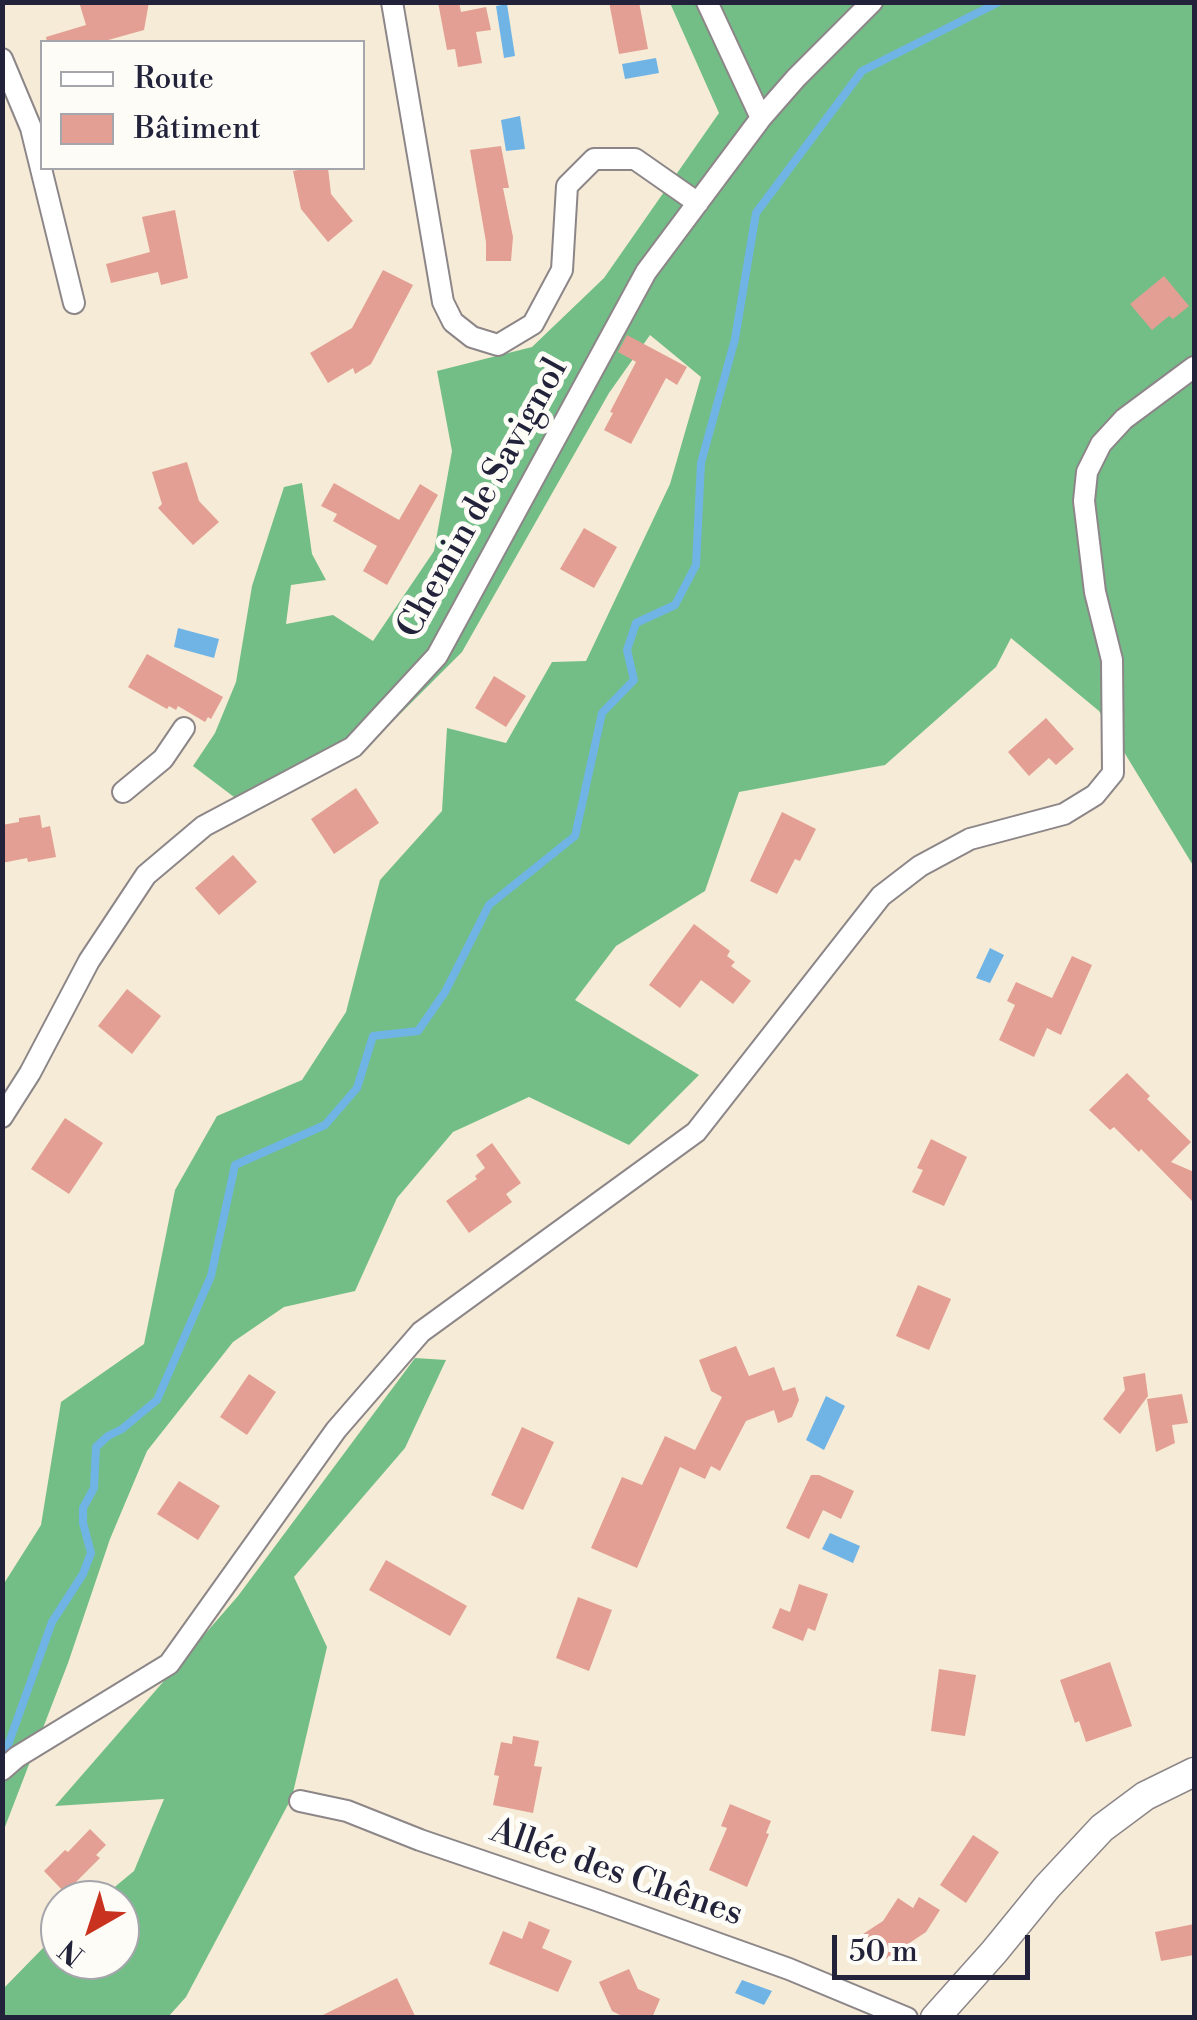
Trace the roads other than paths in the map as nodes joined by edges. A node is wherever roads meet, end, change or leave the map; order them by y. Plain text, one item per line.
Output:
1 (392, 2) edge
2 (707, 2) edge
3 (872, 2) edge
4 (2, 59) edge
5 (761, 118) junction
6 (40, 165) edge
7 (41, 170) edge
8 (698, 202) junction
9 (74, 303) dead end
10 (1194, 367) edge
11 (184, 728) dead end
12 (123, 792) dead end
13 (2, 1117) edge
14 (10, 1763) edge
15 (1194, 1772) edge
16 (300, 1801) dead end
17 (907, 2018) edge
18 (934, 2018) edge

1 - 8 street
2 - 5 street
3 - 5 street, Chemin de Savignol
4 - 6 street
5 - 8 street, Chemin de Savignol
7 - 9 street
8 - 13 street, Chemin de Savignol
10 - 14 street
11 - 12 street
15 - 18 street
16 - 17 street, Allée des Chênes

